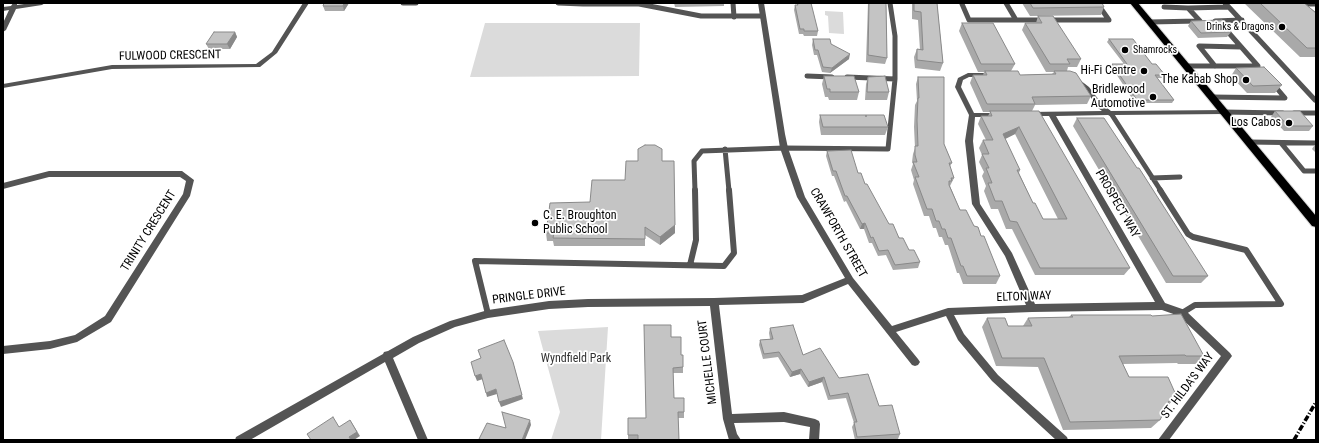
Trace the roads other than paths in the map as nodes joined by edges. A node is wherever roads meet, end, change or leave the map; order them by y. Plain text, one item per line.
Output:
1 (42, 3) edge
2 (306, 3) edge
3 (403, 3) edge
4 (416, 3) edge
5 (558, 3) edge
6 (668, 3) edge
7 (733, 3) edge
8 (761, 3) edge
9 (890, 3) edge
10 (1006, 3) edge
11 (1097, 3) edge
12 (1134, 3) edge
13 (1224, 3) edge
14 (583, 4) edge
15 (962, 4) dead end
16 (1316, 4) edge
17 (14, 5) edge
18 (1228, 7) junction
19 (1164, 8) dead end
20 (1188, 8) junction
21 (3, 9) edge
22 (667, 10) junction
23 (763, 16) junction
24 (1316, 16) edge
25 (734, 17) junction
26 (1016, 20) junction
27 (1242, 20) junction
28 (1200, 21) junction
29 (1150, 22) junction
30 (3, 30) edge
31 (1228, 32) edge
32 (1241, 47) junction
33 (1186, 66) junction
34 (1215, 66) junction
35 (1258, 66) junction
36 (1262, 71) edge
37 (999, 75) edge
38 (1068, 75) edge
39 (807, 76) dead end
40 (895, 79) junction
41 (1271, 82) edge
42 (3, 86) edge
43 (1212, 97) junction
44 (1315, 100) edge
45 (1224, 112) junction
46 (1316, 113) edge
47 (1004, 114) edge
48 (1020, 114) edge
49 (1051, 114) junction
50 (972, 115) junction
51 (1112, 115) junction
52 (1249, 142) junction
53 (1281, 142) junction
54 (1316, 143) edge
55 (784, 148) junction
56 (725, 149) junction
57 (1316, 171) edge
58 (1180, 177) dead end
59 (1152, 178) junction
60 (3, 186) edge
61 (1316, 223) edge
62 (690, 265) junction
63 (850, 280) junction
64 (714, 302) junction
65 (1162, 306) junction
66 (1032, 308) junction
67 (948, 312) junction
68 (1182, 313) junction
69 (488, 314) junction
70 (890, 330) junction
71 (3, 350) edge
72 (387, 355) junction
73 (915, 362) dead end
74 (728, 419) junction
75 (240, 440) edge
76 (423, 440) edge
77 (736, 440) edge
78 (814, 440) edge
79 (1063, 440) edge
80 (1163, 440) edge

1 - 17 street
2 - 42 street, FULWOOD CRESCENT
3 - 4 lane
5 - 14 lane
6 - 22 lane
7 - 25 lane
8 - 23 street, CRAWFORTH STREET
9 - 40 lane
10 - 26 lane
11 - 26 lane
12 - 29 main road
13 - 18 lane
14 - 22 lane
15 - 26 lane
16 - 24 lane
17 - 21 street
17 - 30 street
18 - 20 lane
18 - 27 lane
19 - 20 lane
20 - 28 lane
22 - 25 lane
23 - 25 lane
23 - 55 street, CRAWFORTH STREET
27 - 28 lane
27 - 44 lane
28 - 29 lane
29 - 33 main road
31 - 32 lane
32 - 34 lane
32 - 35 lane
33 - 34 lane
33 - 43 main road
34 - 35 lane
35 - 36 lane
37 - 50 street
38 - 51 street
39 - 40 lane
40 - 55 lane
41 - 43 lane
43 - 45 main road
45 - 46 lane
45 - 51 street
45 - 52 main road
47 - 50 street
48 - 49 street
49 - 51 street
49 - 65 street, PROSPECT WAY
50 - 66 street
51 - 59 lane
52 - 53 lane
52 - 61 main road
53 - 54 lane
53 - 57 lane
55 - 56 lane
55 - 63 street, CRAWFORTH STREET
56 - 62 lane
56 - 62 lane
58 - 59 lane
59 - 68 lane
60 - 71 street, TRINITY CRESCENT
62 - 69 lane
63 - 64 street, PRINGLE DRIVE
63 - 70 street, CRAWFORTH STREET
64 - 69 street, PRINGLE DRIVE
64 - 74 street, MICHELLE COURT
65 - 66 street, ELTON WAY
65 - 68 street, ST. HILDA'S WAY
66 - 67 street, ELTON WAY
67 - 70 street, ELTON WAY
67 - 79 street
68 - 80 street, ST. HILDA'S WAY
69 - 72 street, PRINGLE DRIVE
70 - 73 street, CRAWFORTH STREET
72 - 75 street, PRINGLE DRIVE
72 - 76 street
74 - 77 street, MICHELLE COURT
74 - 78 street, MICHELLE COURT

